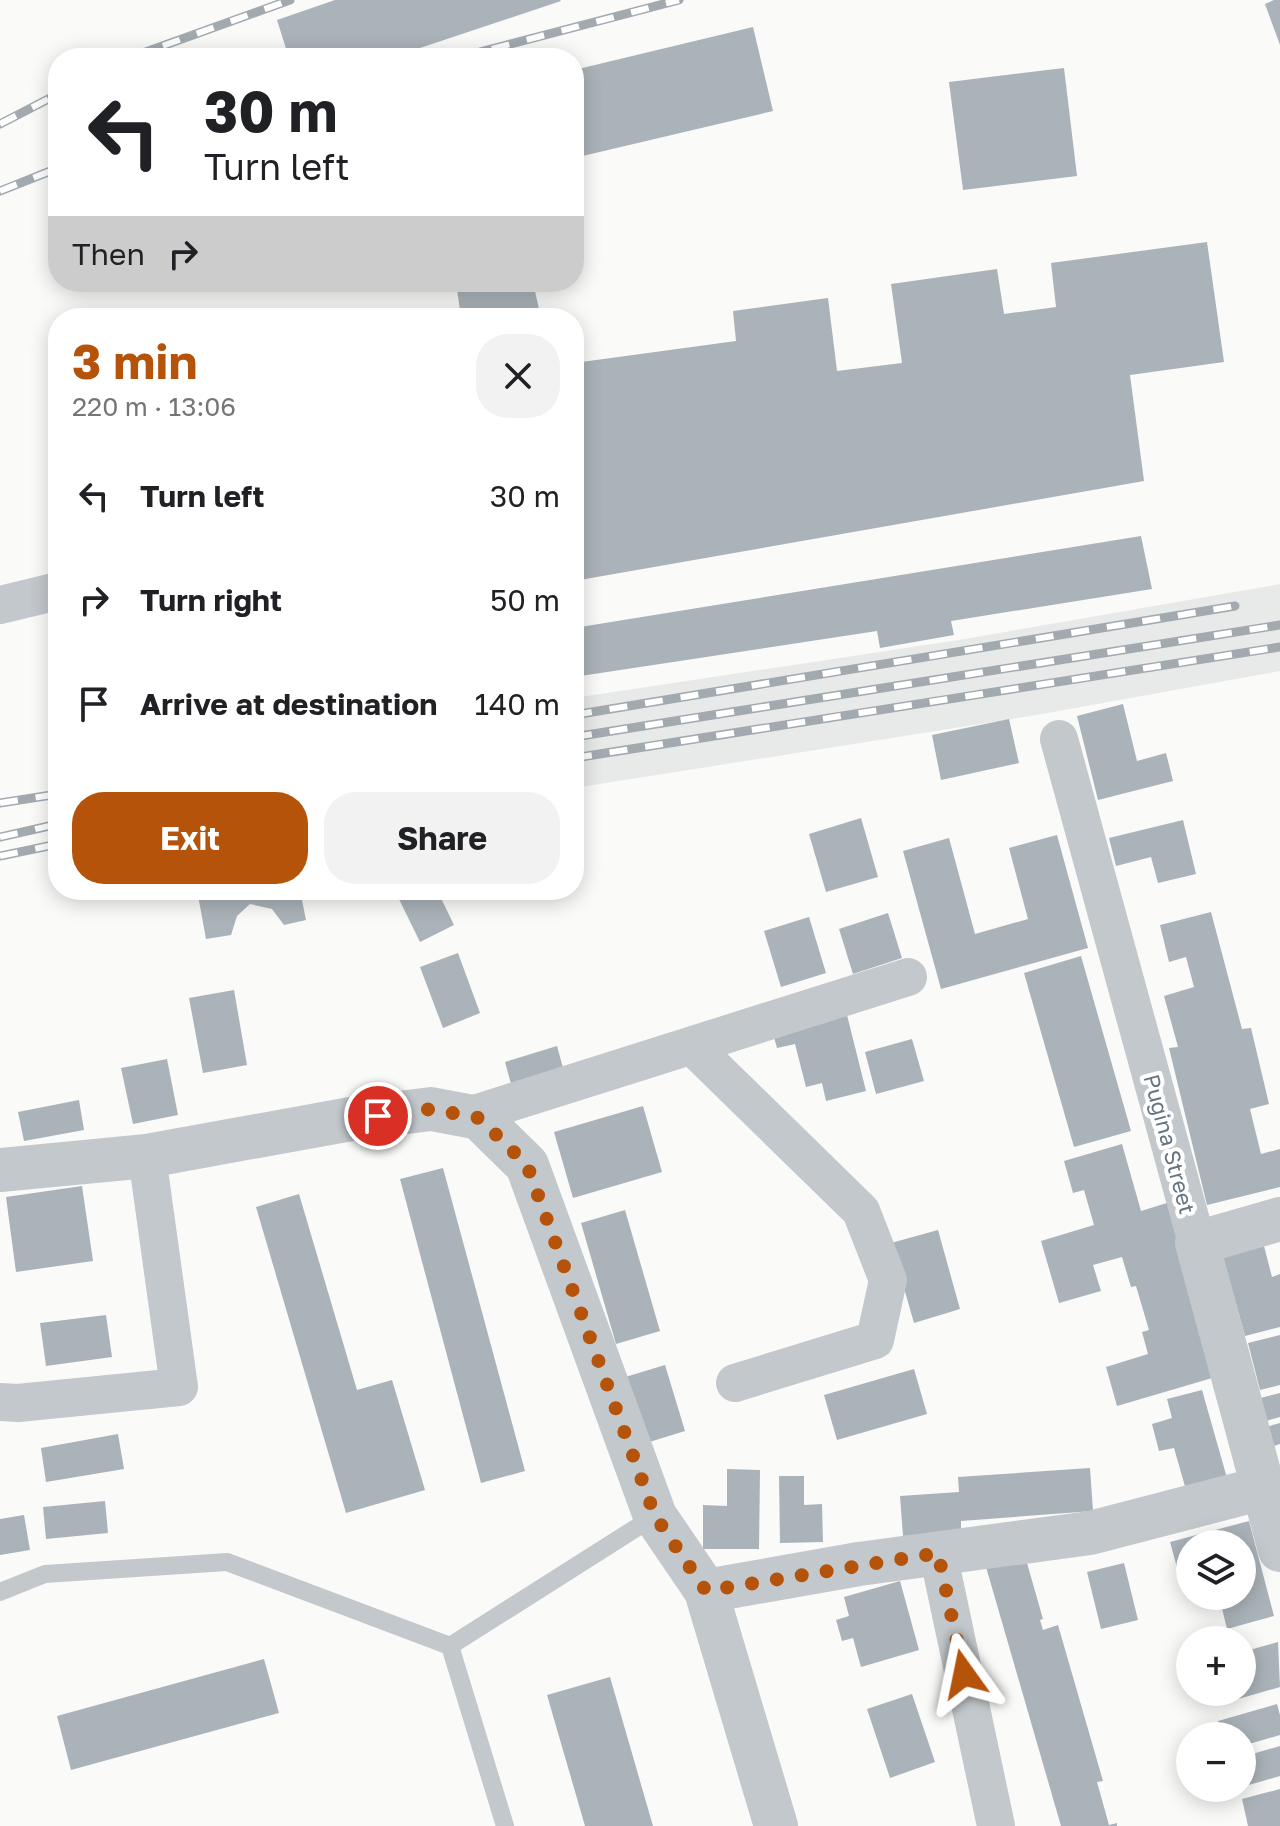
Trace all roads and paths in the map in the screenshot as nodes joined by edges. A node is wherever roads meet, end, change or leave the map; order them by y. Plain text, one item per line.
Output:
1 (48, 593) edge
2 (0, 605) edge
3 (1059, 739) dead end
4 (908, 977) dead end
5 (692, 1046) junction
6 (468, 1116) junction
7 (147, 1156) junction
8 (0, 1170) edge
9 (1280, 1219) edge
10 (1197, 1243) junction
11 (735, 1383) dead end
12 (0, 1402) edge
13 (1263, 1488) junction
14 (655, 1516) junction
15 (1280, 1550) edge
16 (938, 1553) junction
17 (706, 1591) junction
18 (0, 1592) edge
19 (450, 1646) junction
20 (505, 1826) edge
21 (776, 1826) edge
22 (996, 1826) edge

1 - 2 street
3 - 10 street, Pugina Street
4 - 5 street
5 - 6 street
5 - 11 street
6 - 7 street
6 - 14 street
7 - 8 street
7 - 12 street
9 - 10 street
10 - 13 street, Pugina Street
13 - 15 street, Pugina Street
13 - 16 street
14 - 17 street
14 - 19 lane
16 - 17 street
16 - 22 street
17 - 21 street
18 - 19 lane
19 - 20 lane

